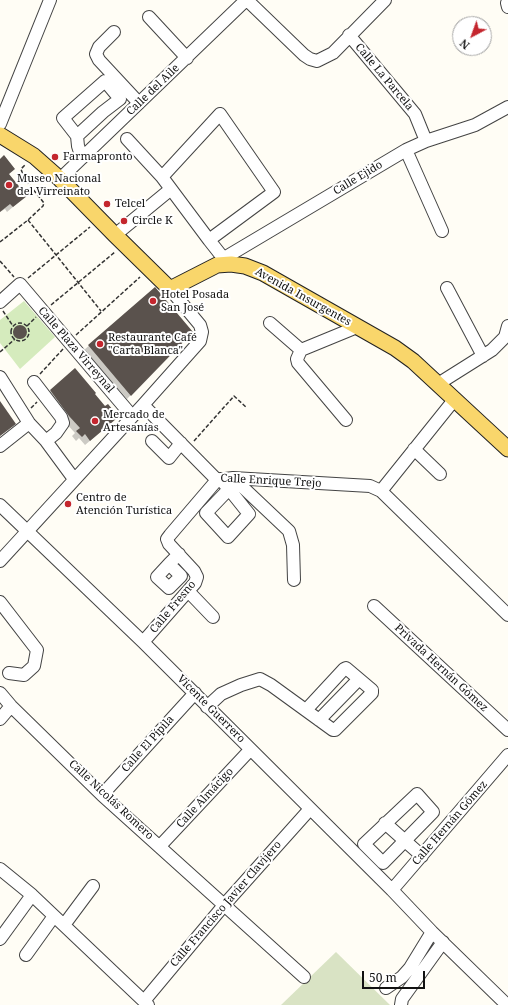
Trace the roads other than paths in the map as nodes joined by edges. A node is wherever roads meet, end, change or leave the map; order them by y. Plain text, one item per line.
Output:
1 (50, 0) edge
2 (247, 0) edge
3 (385, 0) edge
4 (508, 1) edge
5 (508, 7) edge
6 (149, 17) dead end
7 (114, 32) dead end
8 (349, 35) junction
9 (187, 58) junction
10 (139, 103) junction
11 (508, 107) edge
12 (0, 124) edge
13 (0, 135) edge
14 (77, 136) junction
15 (127, 139) dead end
16 (426, 142) junction
17 (406, 150) junction
18 (82, 158) junction
19 (162, 177) junction
20 (60, 180) junction
21 (170, 189) junction
22 (442, 231) dead end
23 (119, 240) junction
24 (209, 240) junction
25 (221, 262) junction
26 (447, 288) dead end
27 (170, 289) junction
28 (0, 302) edge
29 (270, 323) dead end
30 (357, 326) junction
31 (508, 326) edge
32 (301, 350) junction
33 (483, 356) junction
34 (0, 377) edge
35 (34, 382) dead end
36 (438, 384) junction
37 (454, 400) junction
38 (143, 405) junction
39 (132, 416) junction
40 (346, 420) dead end
41 (29, 423) junction
42 (46, 441) junction
43 (152, 441) dead end
44 (506, 444) edge
45 (0, 446) edge
46 (184, 446) junction
47 (414, 449) junction
48 (440, 474) dead end
49 (74, 479) junction
50 (218, 480) junction
51 (231, 484) junction
52 (381, 491) junction
53 (0, 505) edge
54 (27, 530) junction
55 (179, 554) junction
56 (0, 560) edge
57 (169, 564) dead end
58 (294, 580) dead end
59 (188, 591) junction
60 (0, 602) edge
61 (374, 606) dead end
62 (508, 615) edge
63 (213, 617) dead end
64 (144, 642) junction
65 (9, 673) dead end
66 (359, 678) junction
67 (0, 693) edge
68 (194, 693) junction
69 (11, 706) junction
70 (207, 706) junction
71 (306, 710) junction
72 (0, 719) edge
73 (319, 720) junction
74 (508, 730) edge
75 (250, 750) junction
76 (508, 755) edge
77 (102, 795) junction
78 (310, 809) junction
79 (386, 823) junction
80 (405, 841) junction
81 (160, 846) junction
82 (422, 856) junction
83 (0, 869) edge
84 (93, 886) dead end
85 (392, 890) junction
86 (32, 895) junction
87 (225, 904) junction
88 (54, 916) junction
89 (64, 925) junction
90 (432, 932) junction
91 (0, 940) edge
92 (443, 942) junction
93 (26, 955) dead end
94 (304, 977) dead end
95 (386, 988) dead end
96 (146, 1003) edge
97 (401, 1005) edge
98 (507, 1005) edge

1 - 12 street
2 - 8 street
2 - 9 street, Calle del Aile
3 - 8 street
4 - 5 street
6 - 9 street
7 - 10 street
8 - 16 street, Calle La Parcela
9 - 10 street, Calle del Aile
10 - 18 street, Calle del Aile
11 - 16 street, Calle Ejido
13 - 20 main road
14 - 14 street
14 - 18 street
15 - 19 street
16 - 17 street, Calle Ejido
17 - 22 street
17 - 25 street, Calle Ejido
18 - 20 street, Calle del Aile
19 - 21 street
19 - 24 street
20 - 23 main road
21 - 23 street
21 - 24 street
23 - 27 main road
24 - 25 street
25 - 27 main road, Avenida Insurgentes
25 - 30 main road, Avenida Insurgentes
26 - 33 street
27 - 38 street
28 - 39 street, Calle Plaza Virreynal
29 - 32 street
30 - 32 street
30 - 36 main road, Avenida Insurgentes
31 - 33 street
32 - 40 street
33 - 36 street
34 - 41 street
35 - 42 street
36 - 37 main road, Avenida Insurgentes
37 - 44 main road, Avenida Insurgentes
37 - 47 street
38 - 39 street
38 - 46 street, Calle Enrique Trejo
39 - 49 street
41 - 42 street
41 - 45 street
42 - 49 street
43 - 46 street
46 - 50 street, Calle Enrique Trejo
47 - 48 street
47 - 52 street
49 - 54 street
50 - 51 street, Calle Enrique Trejo
50 - 55 street, Calle Fresno
51 - 52 street, Calle Enrique Trejo
51 - 58 street
52 - 62 street, Calle Enrique Trejo
53 - 54 street, Vicente Guerrero
54 - 56 street
54 - 64 street, Vicente Guerrero
55 - 57 street
55 - 59 street, Calle Fresno
59 - 63 street
59 - 64 street, Calle Fresno
60 - 65 street
61 - 74 street, Privada Hernán Gómez
64 - 68 street, Vicente Guerrero
66 - 71 street
66 - 73 street
66 - 73 street
67 - 69 street, Calle Nicolás Romero
68 - 70 street, Vicente Guerrero
68 - 77 street, Calle El Pípila
69 - 72 street
69 - 77 street, Calle Nicolás Romero
70 - 71 street
70 - 75 street, Vicente Guerrero
71 - 73 street
75 - 78 street, Vicente Guerrero
75 - 81 street, Calle Almácigo
76 - 82 street, Calle Hernán Gómez
77 - 81 street, Calle Nicolás Romero
78 - 85 street, Vicente Guerrero
78 - 87 street, Calle Francisco Javier Clavijero
79 - 80 street
79 - 80 street
79 - 80 street
80 - 82 street
81 - 87 street, Calle Nicolás Romero
82 - 85 street, Calle Hernán Gómez
83 - 86 street, Calle Francisco Javier Clavijero
84 - 89 street
85 - 90 street, Vicente Guerrero
86 - 88 street, Calle Francisco Javier Clavijero
86 - 91 street
87 - 94 street, Calle Nicolás Romero
87 - 96 street, Calle Francisco Javier Clavijero
88 - 89 street, Calle Francisco Javier Clavijero
88 - 93 street
89 - 96 street, Calle Francisco Javier Clavijero
90 - 92 street, Vicente Guerrero
90 - 95 street
92 - 97 street
92 - 98 street, Vicente Guerrero

